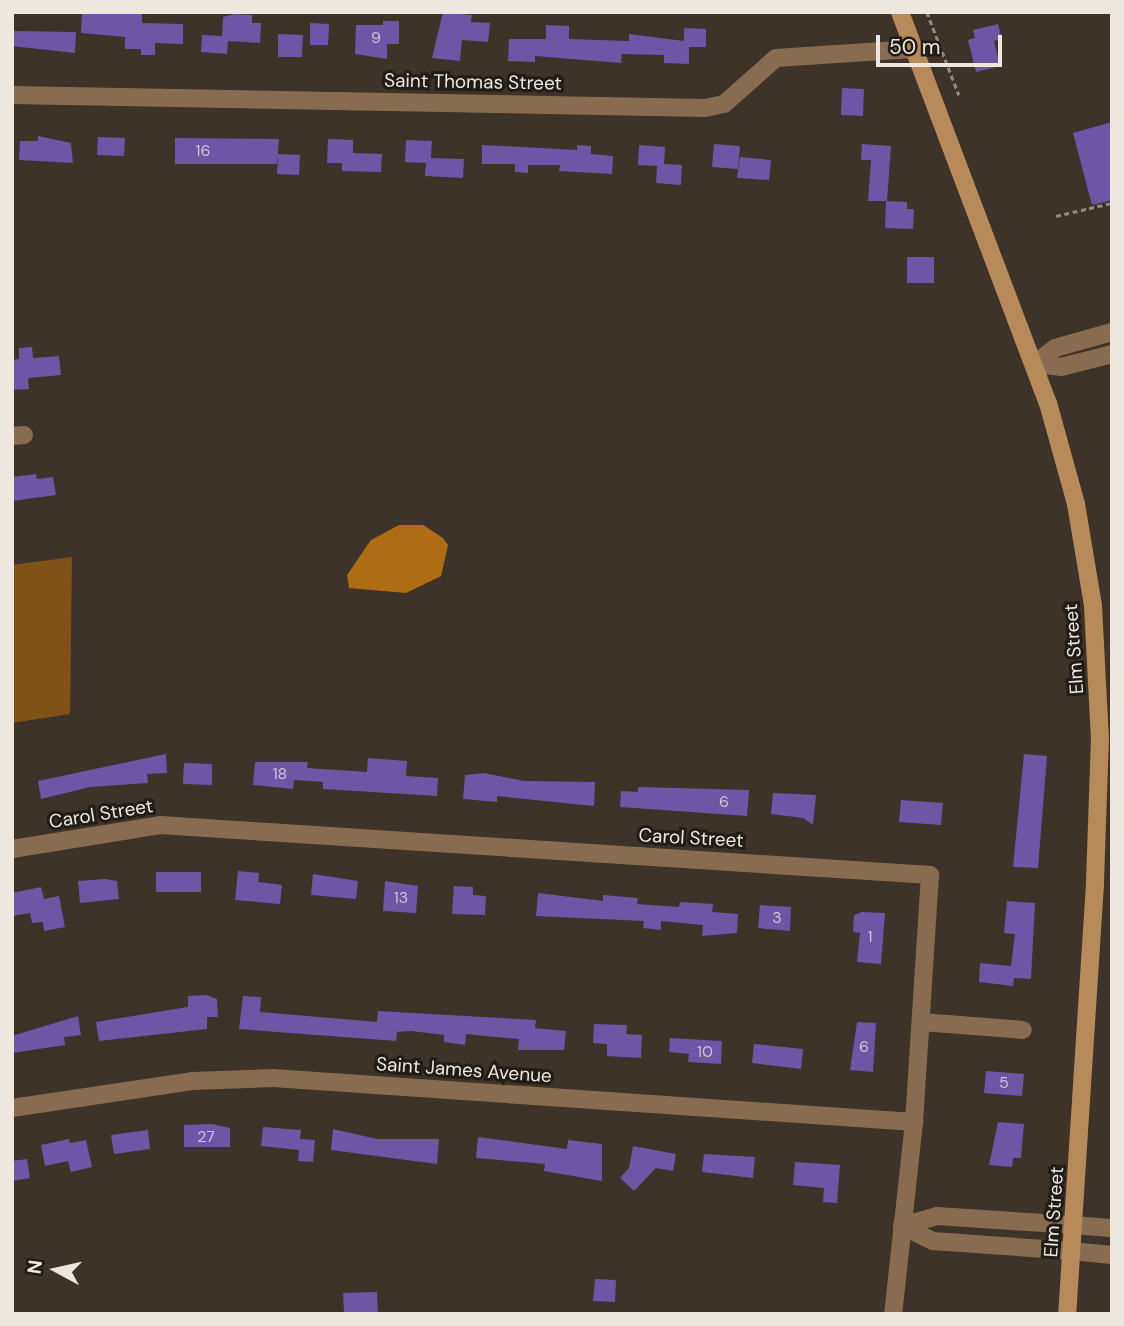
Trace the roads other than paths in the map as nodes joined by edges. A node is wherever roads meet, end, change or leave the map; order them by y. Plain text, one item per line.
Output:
1 (900, 12) edge
2 (913, 49) junction
3 (12, 95) edge
4 (1112, 332) edge
5 (1112, 354) edge
6 (1034, 364) junction
7 (12, 849) edge
8 (922, 1022) junction
9 (1023, 1030) dead end
10 (12, 1108) edge
11 (914, 1122) junction
12 (1074, 1225) junction
13 (902, 1226) junction
14 (1112, 1228) edge
15 (1072, 1251) junction
16 (1112, 1255) edge
17 (893, 1314) edge
18 (1067, 1314) edge

1 - 2 main road, Elm Street
2 - 3 street, Saint Thomas Street
2 - 6 main road, Elm Street
4 - 6 street
5 - 6 street
6 - 12 main road, Elm Street
7 - 8 street, Carol Street
8 - 9 street
8 - 11 street, Carol Street
10 - 11 street, Saint James Avenue
11 - 13 street, Carol Street
12 - 13 street
12 - 14 street
12 - 15 main road, Elm Street
13 - 15 street
13 - 17 street, Carol Street
15 - 16 street
15 - 18 main road, Elm Street

